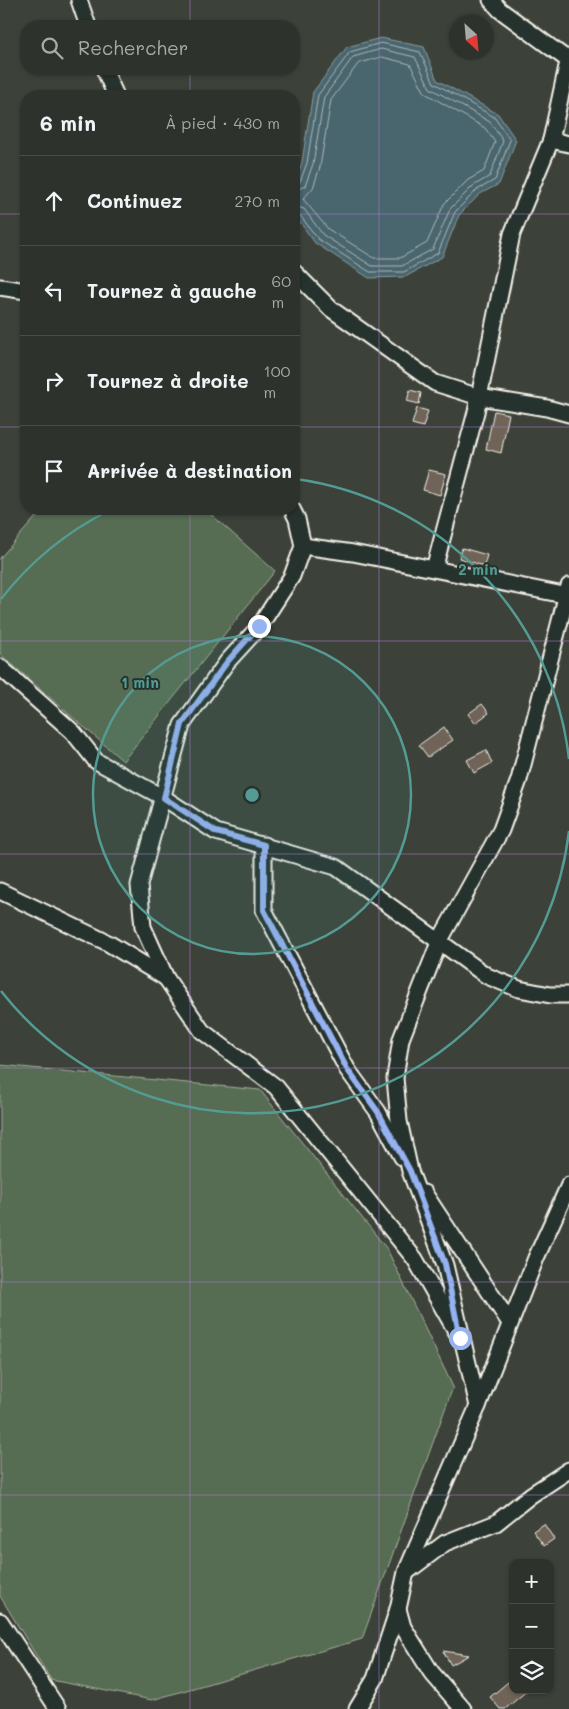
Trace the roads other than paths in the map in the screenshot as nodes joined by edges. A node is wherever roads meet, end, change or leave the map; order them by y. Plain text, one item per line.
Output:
1 (79, 0) edge
2 (491, 0) edge
3 (86, 20) edge
4 (569, 58) edge
5 (107, 75) edge
6 (113, 90) edge
7 (551, 140) junction
8 (569, 144) edge
9 (300, 278) edge
10 (0, 287) edge
11 (20, 290) edge
12 (479, 398) junction
13 (569, 414) edge
14 (295, 515) edge
15 (303, 546) junction
16 (434, 569) junction
17 (568, 592) edge
18 (0, 667) edge
19 (164, 798) junction
20 (264, 845) junction
21 (0, 890) edge
22 (440, 940) junction
23 (166, 978) junction
24 (569, 995) edge
25 (410, 1171) junction
26 (569, 1185) edge
27 (510, 1323) junction
28 (460, 1338) junction
29 (478, 1406) junction
30 (569, 1470) edge
31 (406, 1572) junction
32 (398, 1609) junction
33 (0, 1621) edge
34 (58, 1709) edge
35 (357, 1709) edge
36 (463, 1709) edge

1 - 3 street
2 - 4 street
4 - 7 street
5 - 6 street
7 - 8 street
7 - 12 street
9 - 12 street
10 - 11 street
12 - 13 street
12 - 16 street
14 - 15 street
15 - 16 street
15 - 19 street
16 - 17 street
17 - 22 street
18 - 19 street
19 - 20 street
19 - 23 street
20 - 22 street
20 - 25 street
21 - 23 street
22 - 24 street
22 - 25 street
23 - 28 street
25 - 27 street
25 - 28 street
26 - 27 street
27 - 29 street
28 - 29 street
29 - 31 street
30 - 31 street
31 - 32 street
32 - 35 street
32 - 36 street
33 - 34 street

